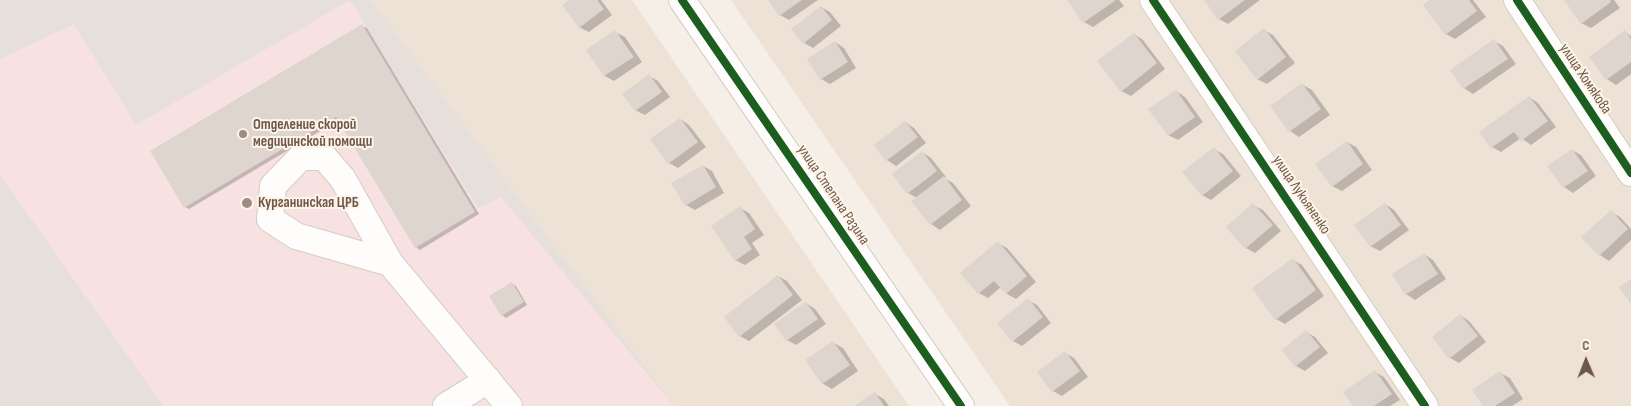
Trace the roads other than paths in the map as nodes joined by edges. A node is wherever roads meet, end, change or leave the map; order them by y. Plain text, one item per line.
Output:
1 (682, 0) edge
2 (1153, 0) edge
3 (1516, 0) edge
4 (1631, 173) edge
5 (390, 263) junction
6 (488, 380) junction
7 (446, 406) edge
8 (509, 406) edge
9 (961, 406) edge
10 (1426, 406) edge

1 - 9 street, улица Степана Разина
2 - 10 street, улица Лукьяненко
3 - 4 street, улица Хомякова
5 - 5 street
5 - 6 street
6 - 7 street
6 - 8 street

